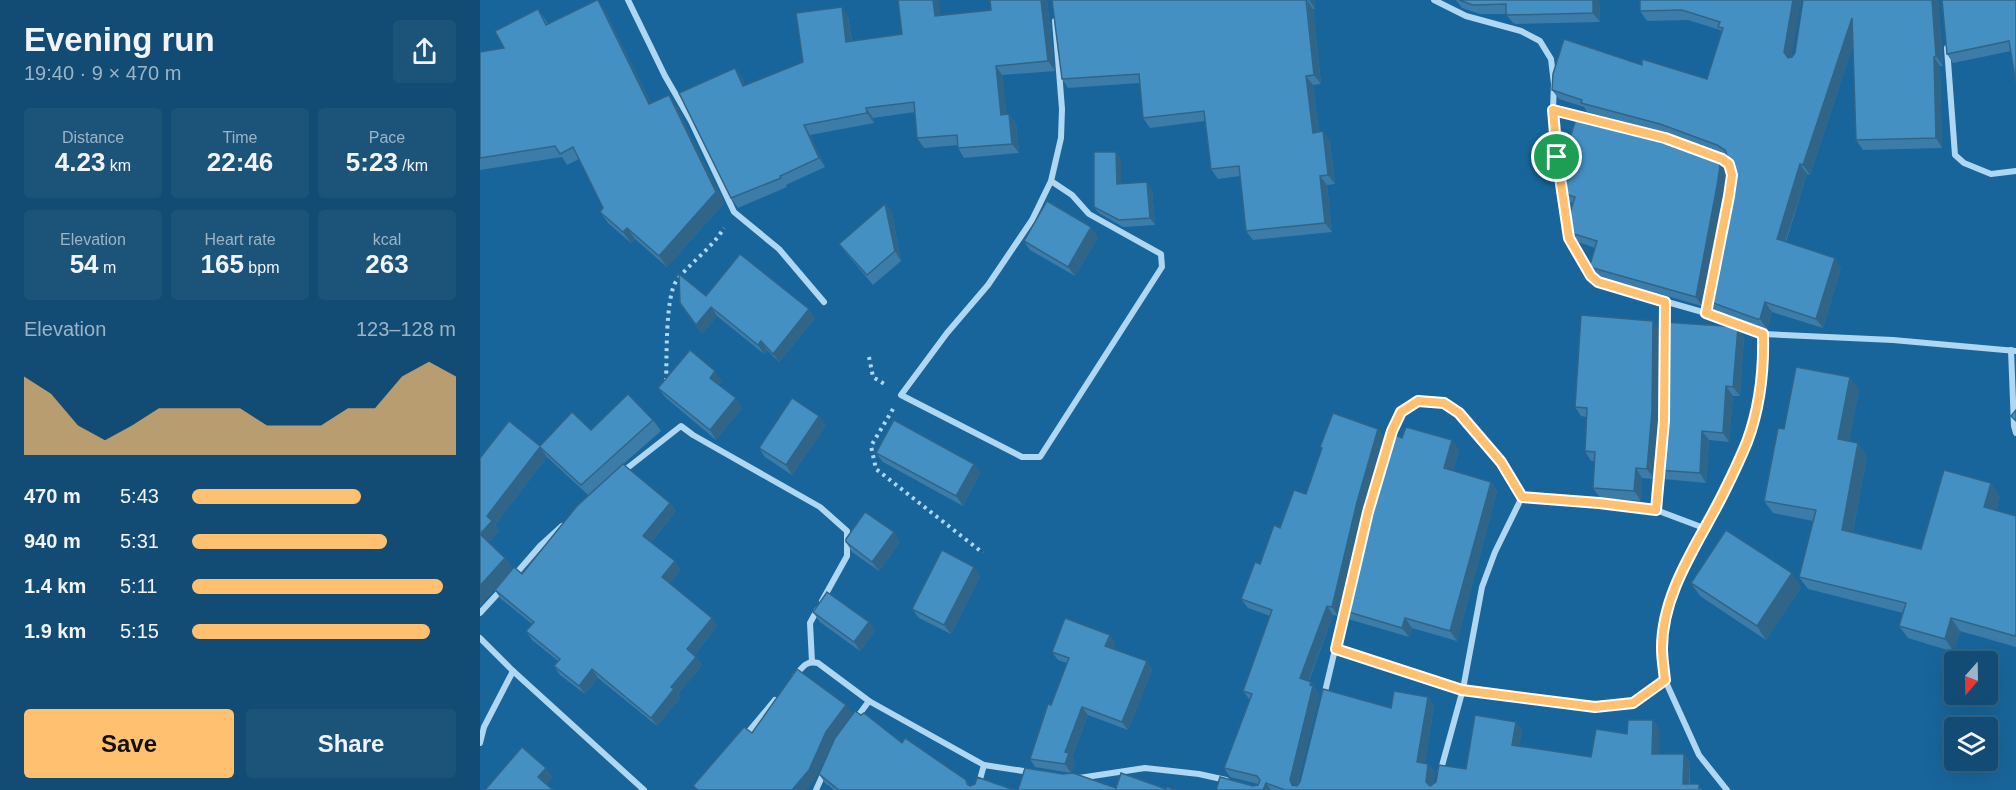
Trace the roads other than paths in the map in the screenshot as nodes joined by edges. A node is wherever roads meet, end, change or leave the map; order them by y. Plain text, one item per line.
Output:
1 (628, 0) edge
2 (1434, 0) edge
3 (1054, 16) edge
4 (1946, 36) edge
5 (1553, 110) junction
6 (1598, 121) edge
7 (1703, 152) edge
8 (2016, 171) edge
9 (1051, 181) junction
10 (1730, 186) edge
11 (1708, 301) edge
12 (824, 302) dead end
13 (1665, 302) junction
14 (1706, 313) junction
15 (1763, 334) junction
16 (1665, 338) edge
17 (2013, 351) edge
18 (2016, 434) edge
19 (1386, 451) edge
20 (1661, 454) edge
21 (618, 476) edge
22 (1522, 497) junction
23 (1656, 510) junction
24 (566, 523) edge
25 (1704, 528) junction
26 (1347, 598) edge
27 (480, 613) edge
28 (480, 638) edge
29 (1336, 649) junction
30 (812, 662) junction
31 (513, 671) junction
32 (1665, 680) junction
33 (792, 681) edge
34 (1462, 690) junction
35 (777, 698) edge
36 (869, 700) junction
37 (1322, 705) edge
38 (850, 727) edge
39 (480, 742) edge
40 (739, 743) edge
41 (829, 763) edge
42 (984, 765) junction
43 (1038, 773) edge
44 (1070, 778) edge
45 (1439, 780) edge
46 (1234, 782) edge
47 (644, 790) edge
48 (816, 790) edge
49 (977, 790) edge
50 (1727, 790) edge

1 - 12 street
2 - 5 street
3 - 9 street
4 - 8 street
5 - 6 street
5 - 13 street
7 - 10 street
9 - 9 street
11 - 14 street
13 - 14 street
13 - 16 street
14 - 15 street
15 - 17 street
15 - 25 street
17 - 18 street
19 - 22 street
20 - 23 street
21 - 30 street
22 - 23 street
22 - 34 street
23 - 25 street
24 - 27 street
25 - 32 street
26 - 29 street
28 - 31 street
29 - 34 street
29 - 37 street
30 - 33 street
30 - 36 street
31 - 39 street
31 - 47 street
32 - 34 street
32 - 50 street
34 - 45 street
35 - 40 street
36 - 38 street
36 - 42 street
41 - 48 street
42 - 43 street
42 - 49 street
44 - 46 street

